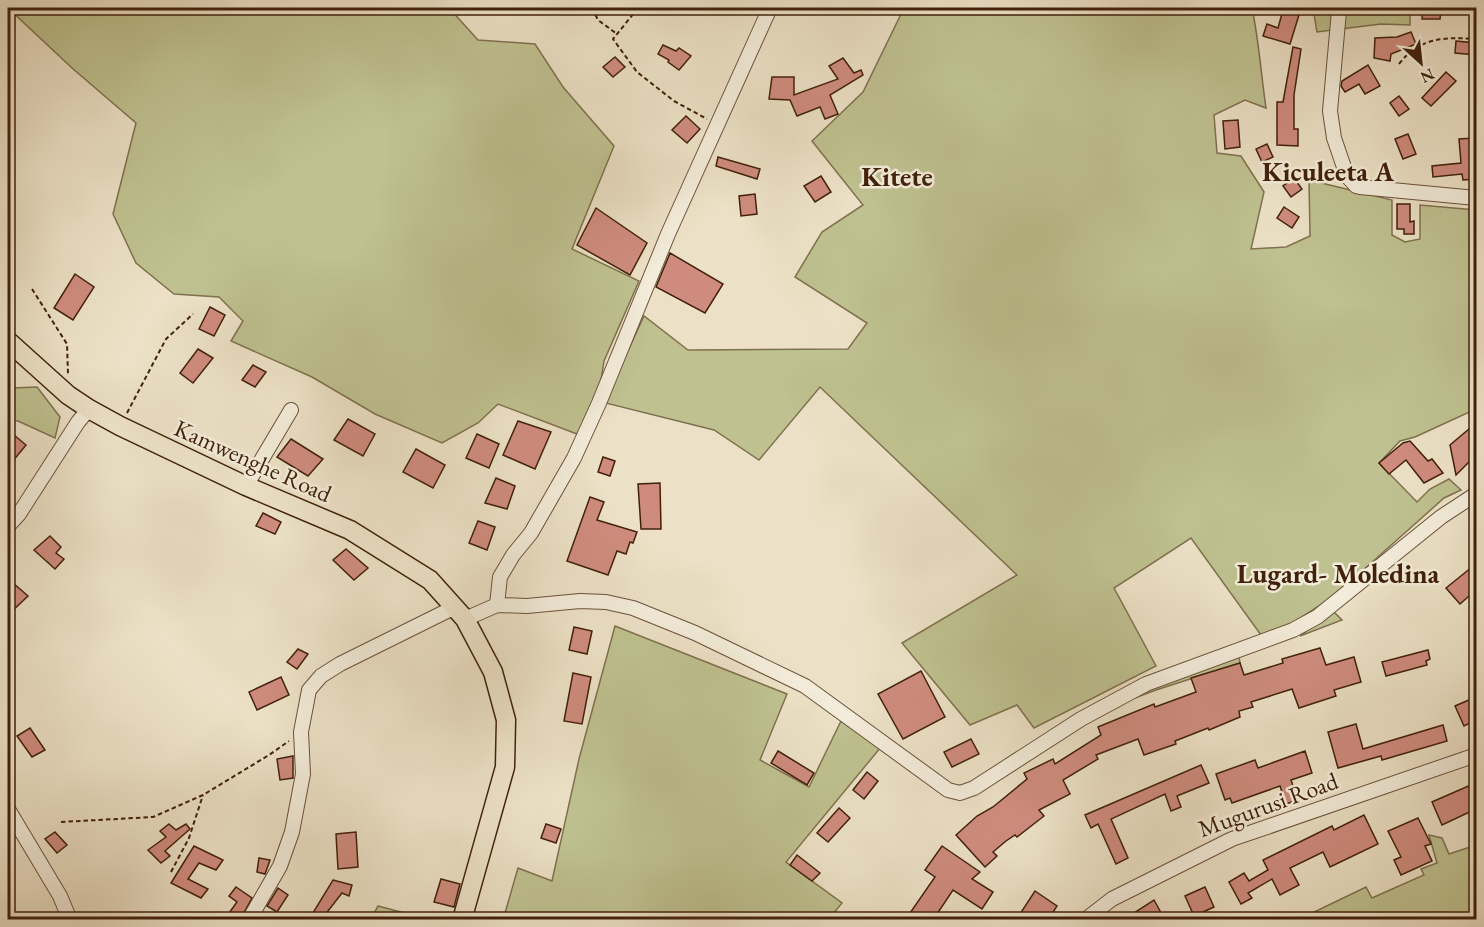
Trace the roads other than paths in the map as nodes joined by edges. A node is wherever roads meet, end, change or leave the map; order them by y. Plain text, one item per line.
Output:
1 (770, 8) edge
2 (1339, 11) dead end
3 (1476, 198) edge
4 (8, 341) edge
5 (89, 409) junction
6 (291, 410) dead end
7 (246, 486) junction
8 (1476, 494) edge
9 (8, 526) edge
10 (497, 605) junction
11 (464, 619) junction
12 (1476, 755) edge
13 (8, 809) edge
14 (70, 920) edge
15 (249, 920) edge
16 (462, 920) edge
17 (1085, 920) edge

1 - 10 street
2 - 3 street
4 - 5 main road, Kamwenghe Road
5 - 7 main road, Kamwenghe Road
5 - 9 street
6 - 7 street
7 - 11 main road, Kamwenghe Road
8 - 10 street
10 - 11 street
11 - 15 street
11 - 16 main road, Kamwenghe Road
12 - 17 street, Mugurusi Road
13 - 14 street

